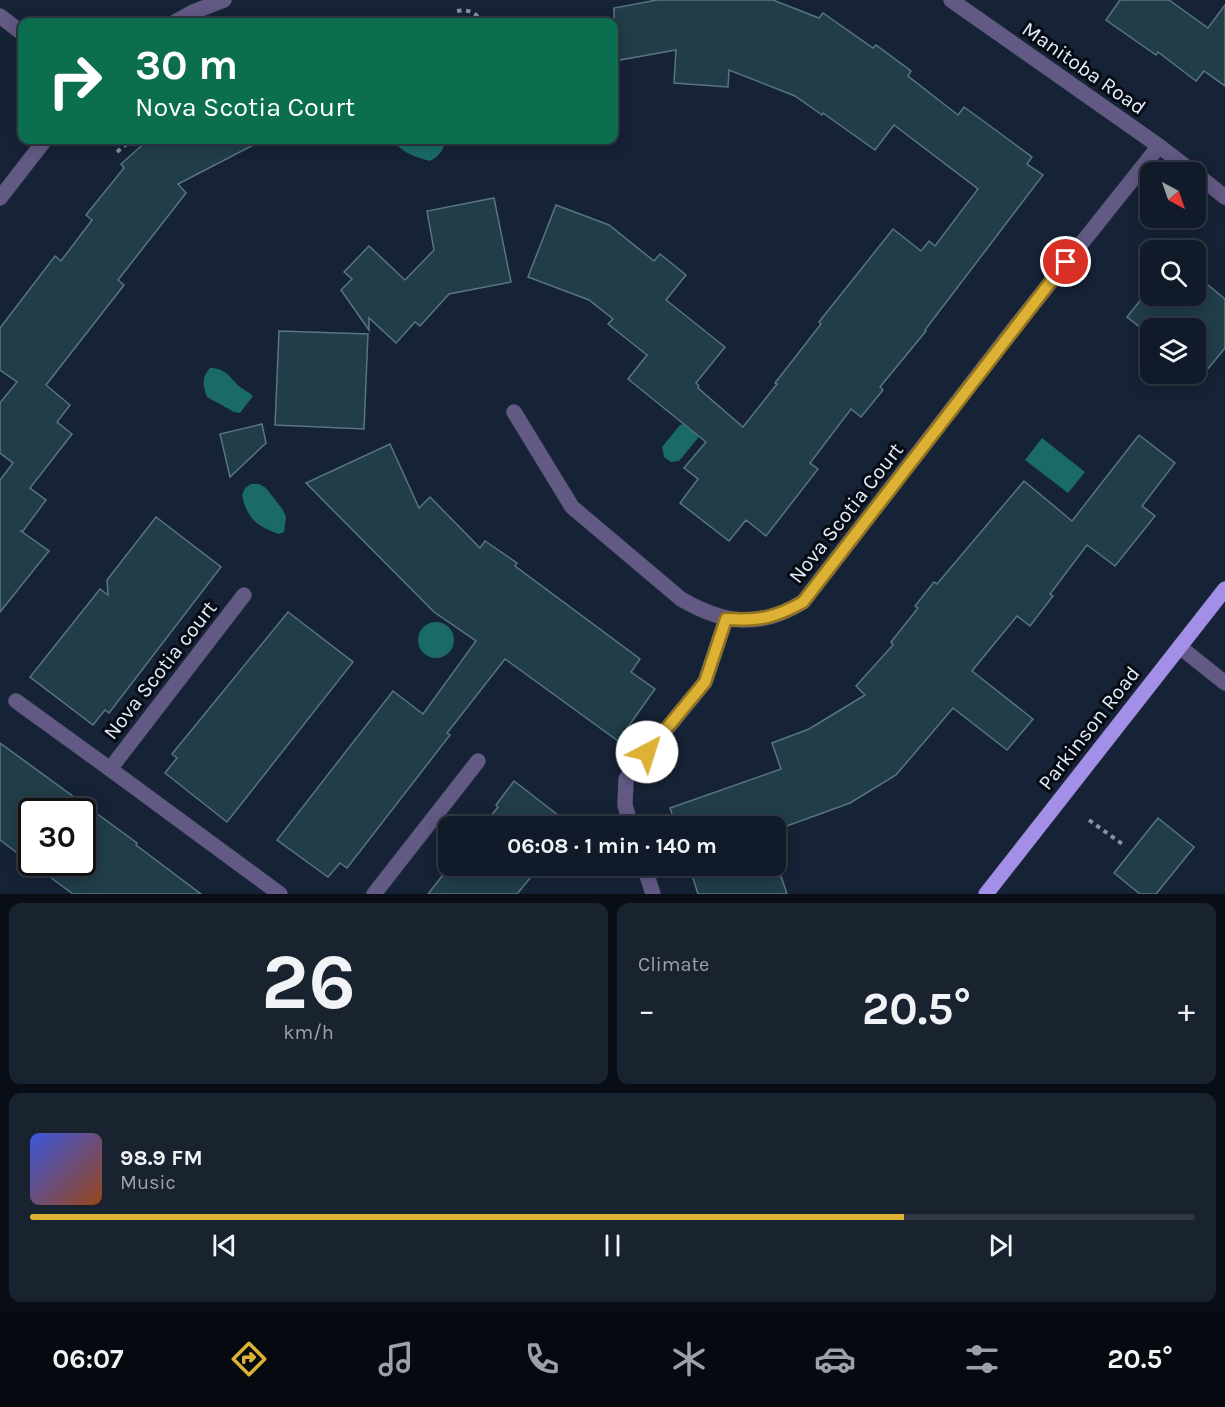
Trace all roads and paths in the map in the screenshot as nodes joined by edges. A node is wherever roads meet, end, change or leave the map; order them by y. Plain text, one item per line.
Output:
1 (224, 0) edge
2 (951, 0) edge
3 (457, 11) dead end
4 (0, 16) edge
5 (182, 18) edge
6 (479, 18) edge
7 (18, 30) edge
8 (42, 144) edge
9 (127, 144) edge
10 (1159, 146) junction
11 (117, 152) dead end
12 (1180, 162) edge
13 (1206, 182) edge
14 (1225, 197) edge
15 (0, 198) edge
16 (514, 412) dead end
17 (1225, 589) edge
18 (244, 596) dead end
19 (726, 619) junction
20 (1180, 647) junction
21 (1225, 683) edge
22 (16, 701) dead end
23 (478, 761) dead end
24 (110, 769) junction
25 (628, 816) edge
26 (1089, 820) dead end
27 (1125, 846) dead end
28 (647, 876) edge
29 (280, 894) edge
30 (374, 894) edge
31 (653, 894) edge
32 (986, 894) edge

1 - 5 street
2 - 10 street, Manitoba Road
3 - 6 path
4 - 7 street
8 - 15 street
9 - 11 path
10 - 12 street, Manitoba Road
10 - 19 street, Nova Scotia Court
13 - 14 street, Manitoba Road
16 - 19 street, Nova Scotia Court
17 - 20 main road, Parkinson Road
18 - 24 street, Nova Scotia court
19 - 25 street
20 - 21 street
20 - 32 main road, Parkinson Road
22 - 24 street, Nova Scotia court
23 - 30 street
24 - 29 street, Nova Scotia court
26 - 27 path
28 - 31 street

